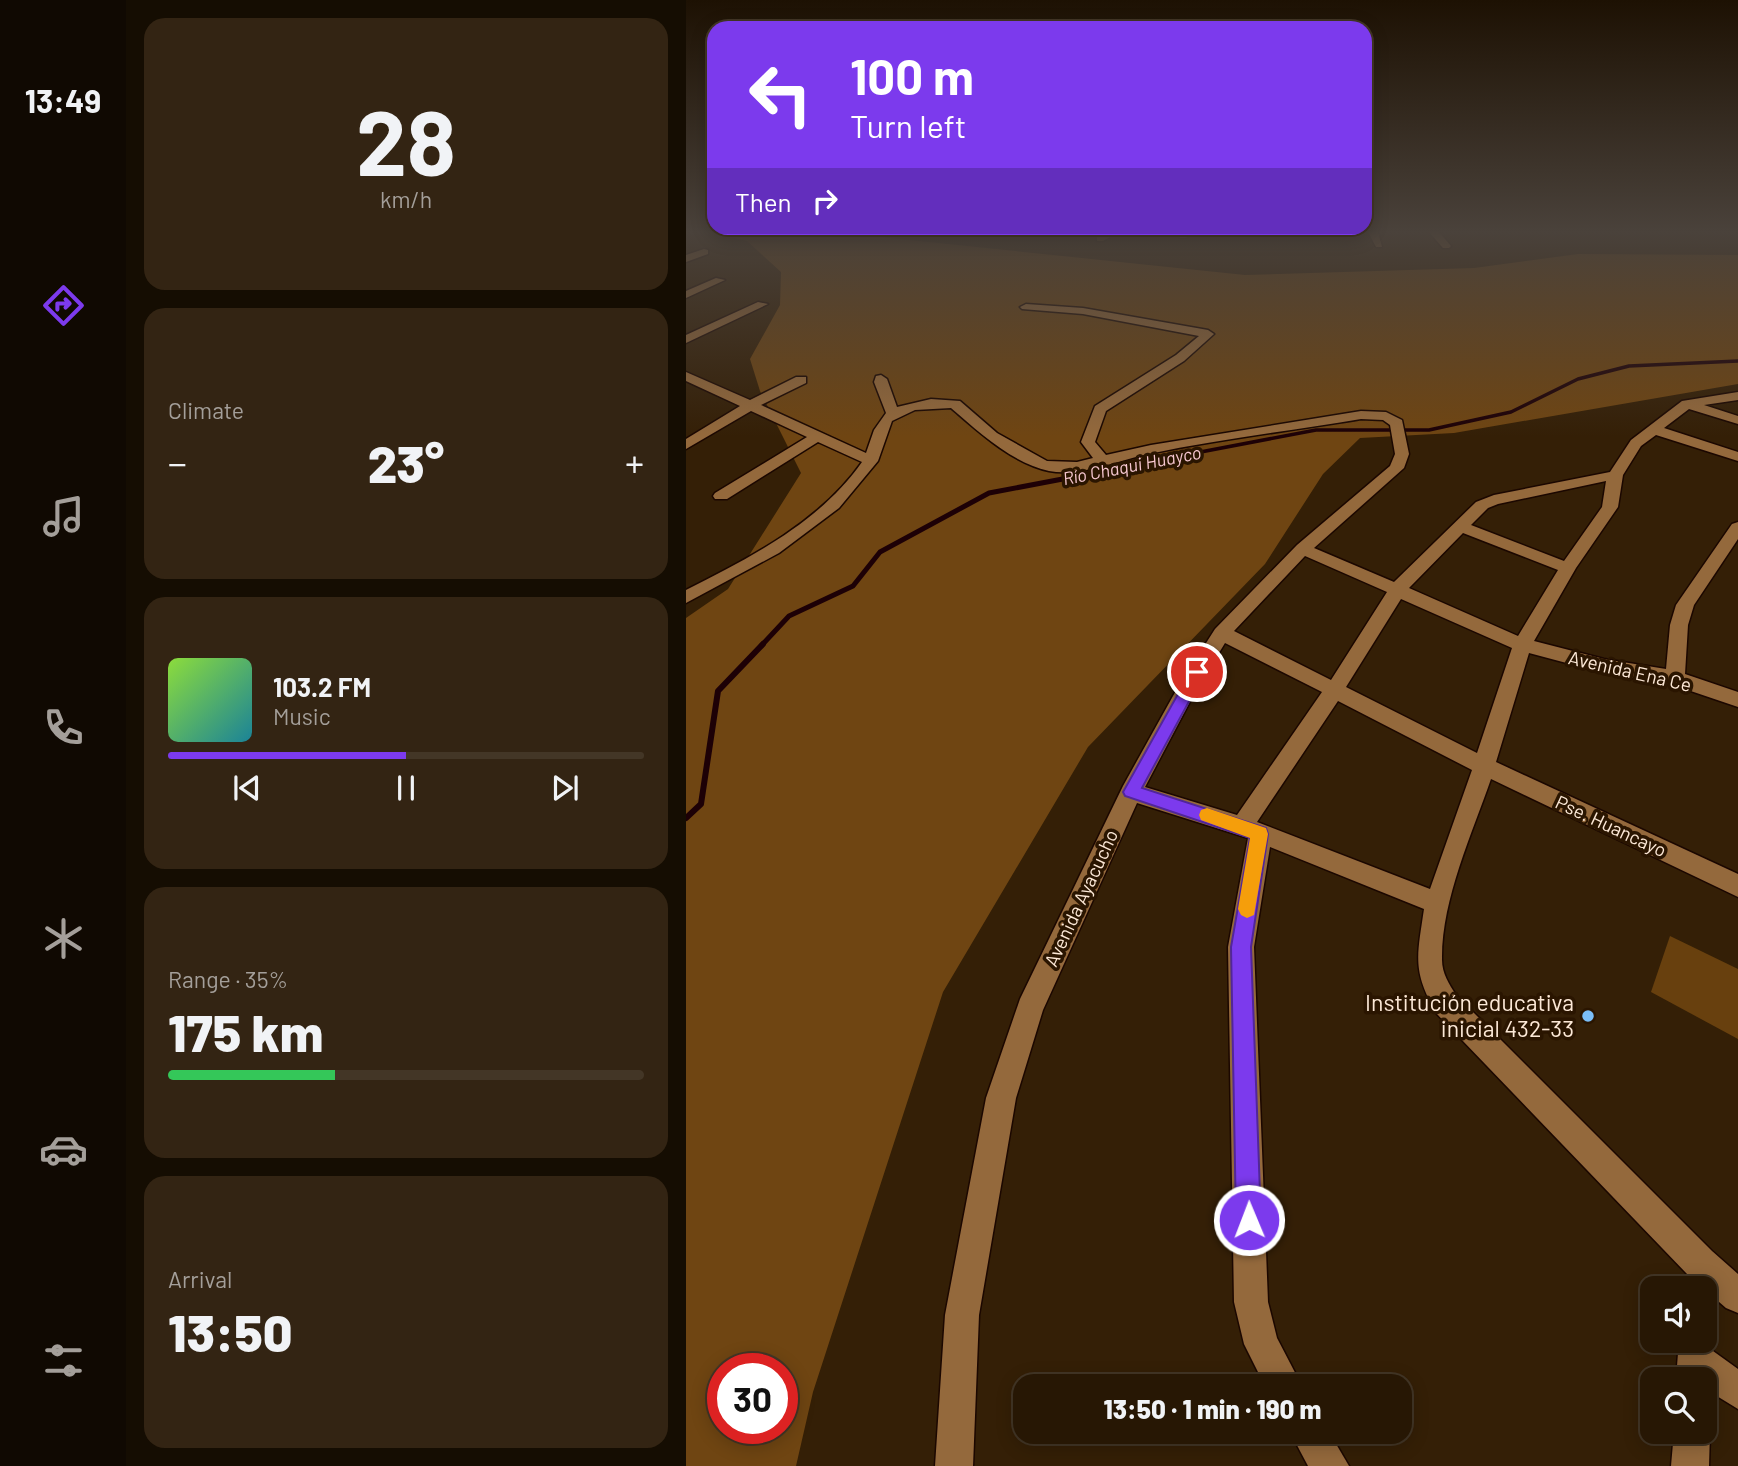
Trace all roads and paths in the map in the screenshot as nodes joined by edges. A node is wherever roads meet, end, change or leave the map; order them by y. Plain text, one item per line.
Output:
1 (762, 304) dead end
2 (1026, 307) dead end
3 (686, 339) edge
4 (686, 376) edge
5 (881, 379) dead end
6 (801, 380) dead end
7 (1738, 396) edge
8 (1687, 404) junction
9 (749, 406) junction
10 (893, 414) junction
11 (1738, 420) edge
12 (1653, 429) junction
13 (816, 437) junction
14 (686, 444) edge
15 (1738, 457) edge
16 (1102, 460) junction
17 (871, 461) junction
18 (1615, 475) junction
19 (721, 496) dead end
20 (1460, 526) junction
21 (1738, 527) edge
22 (1303, 549) junction
23 (1568, 568) junction
24 (1397, 590) junction
25 (686, 597) edge
26 (1222, 634) junction
27 (1522, 645) junction
28 (1675, 678) junction
29 (1333, 692) junction
30 (1738, 700) edge
31 (1484, 766) junction
32 (1131, 792) junction
33 (1251, 830) junction
34 (1738, 886) edge
35 (1437, 903) junction
36 (1699, 1275) edge
37 (1738, 1296) edge
38 (1695, 1360) edge
39 (1277, 1374) edge
40 (1738, 1391) edge
41 (1691, 1444) edge
42 (954, 1466) edge
43 (1690, 1466) edge

1 - 3 street
2 - 16 street
4 - 9 street
5 - 10 street
6 - 9 street
7 - 8 street
8 - 11 street
8 - 12 street
9 - 13 street
9 - 14 street
10 - 16 street
10 - 17 street
12 - 15 street
12 - 18 street
13 - 17 street
13 - 19 street
16 - 22 street, Avenida Ayacucho
17 - 25 street
18 - 20 street
18 - 23 street
20 - 23 street
20 - 24 street
21 - 28 street
22 - 24 street, Avenida Ena Ce
22 - 26 street, Avenida Ayacucho
23 - 27 street
24 - 27 street, Avenida Ena Ce
24 - 29 street
26 - 29 street, Pse. Huancayo
26 - 32 street, Avenida Ayacucho
27 - 28 street, Avenida Ena Ce
27 - 31 street
28 - 30 street, Avenida Ena Ce
29 - 31 street, Pse. Huancayo
29 - 33 street
31 - 34 street, Pse. Huancayo
31 - 35 street
32 - 33 street
32 - 42 street, Avenida Ayacucho
33 - 35 street
33 - 39 street
35 - 36 street
36 - 37 street
38 - 40 street
41 - 43 street

